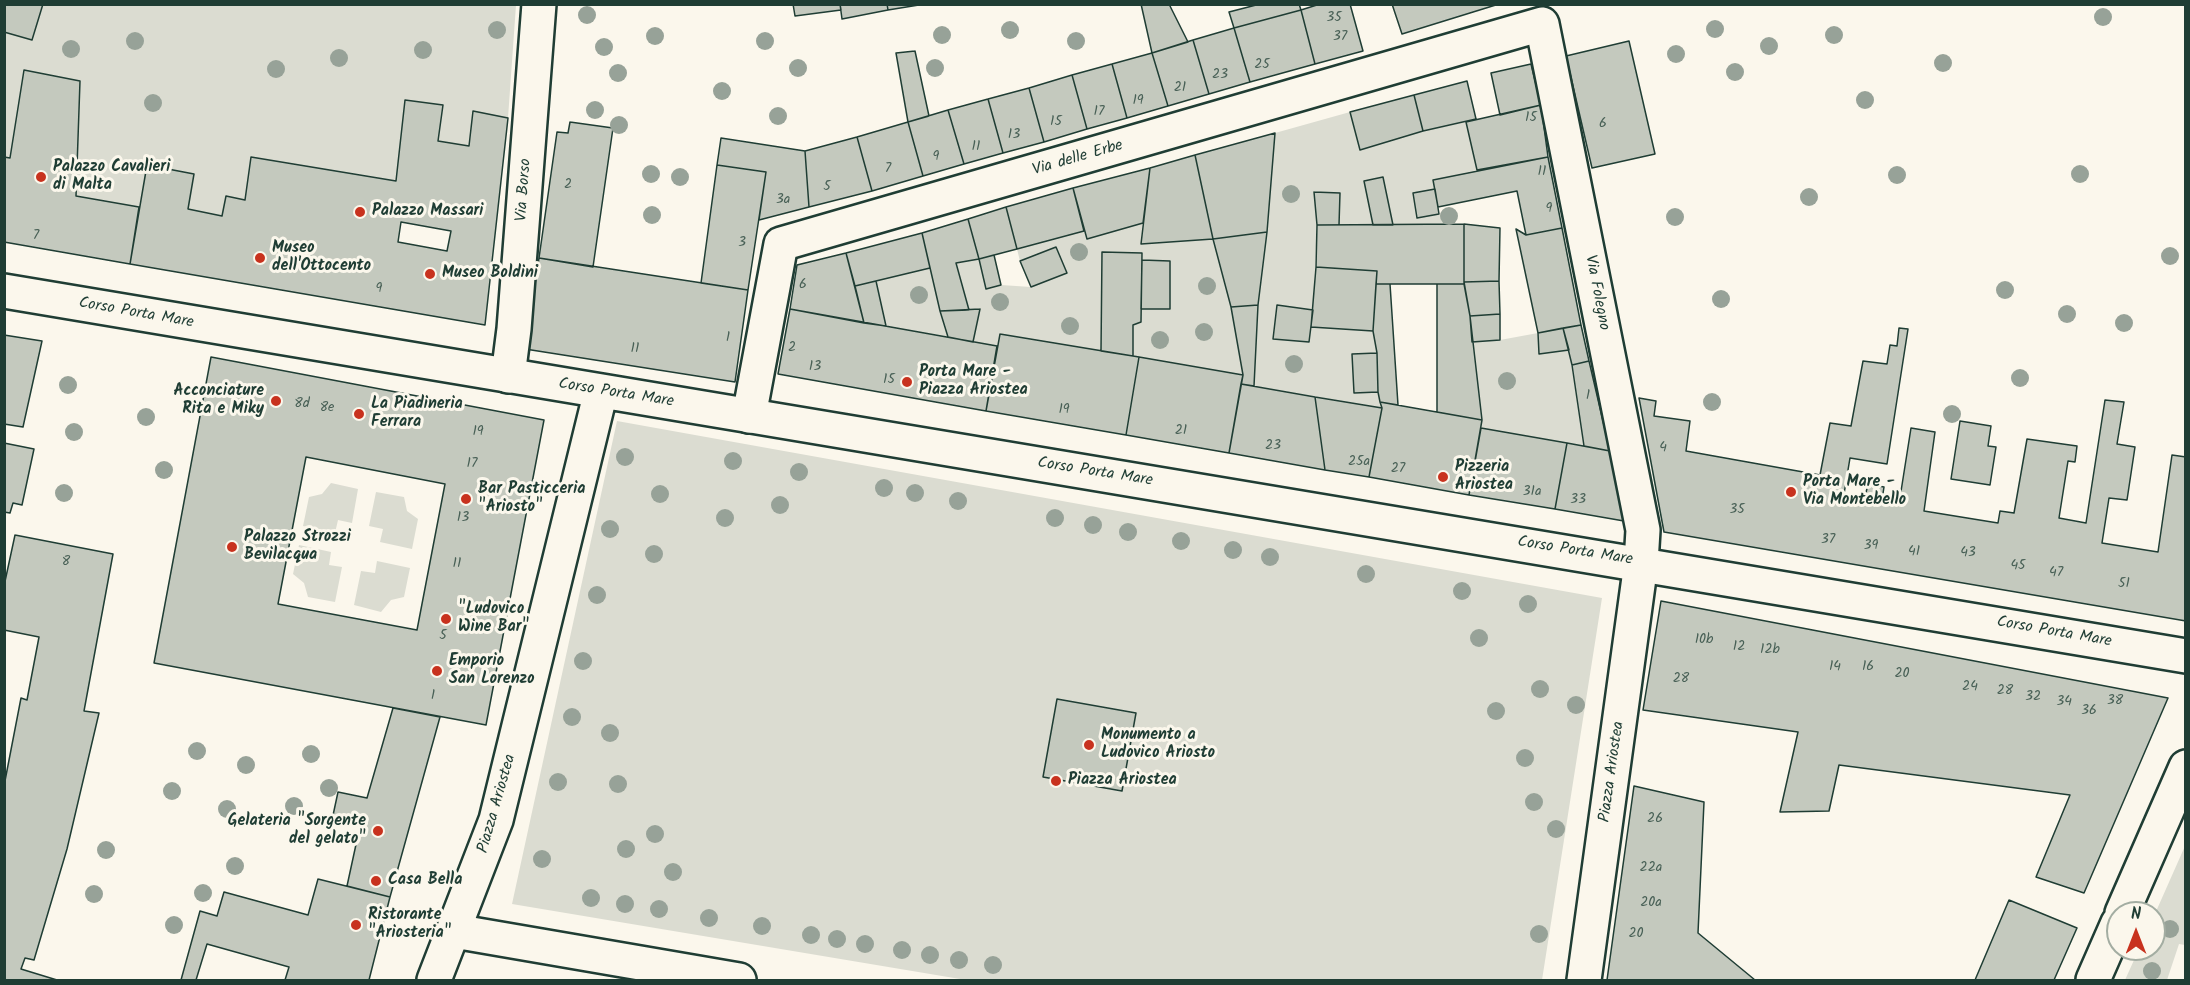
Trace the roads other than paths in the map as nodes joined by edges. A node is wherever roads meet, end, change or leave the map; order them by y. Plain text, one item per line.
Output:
1 (539, 4) edge
2 (1542, 24) joint
3 (4, 291) edge
4 (508, 376) junction
5 (601, 391) junction
6 (749, 416) junction
7 (1641, 563) junction
8 (2186, 656) edge
9 (2186, 767) edge
10 (2127, 901) edge
11 (454, 931) junction
12 (2106, 951) edge
13 (434, 981) edge
14 (739, 981) edge
15 (1584, 981) edge
16 (2093, 981) edge

1 - 4 street, Via Borso
2 - 6 street, Via delle Erbe
2 - 7 street, Via Folegno
3 - 4 street, Corso Porta Mare
4 - 5 street, Corso Porta Mare
5 - 6 street, Corso Porta Mare
5 - 11 street, Piazza Ariostea
6 - 7 street, Corso Porta Mare
7 - 8 street, Corso Porta Mare
7 - 15 street, Piazza Ariostea
9 - 10 street
11 - 13 street, Piazza Ariostea
11 - 14 street
12 - 16 street

